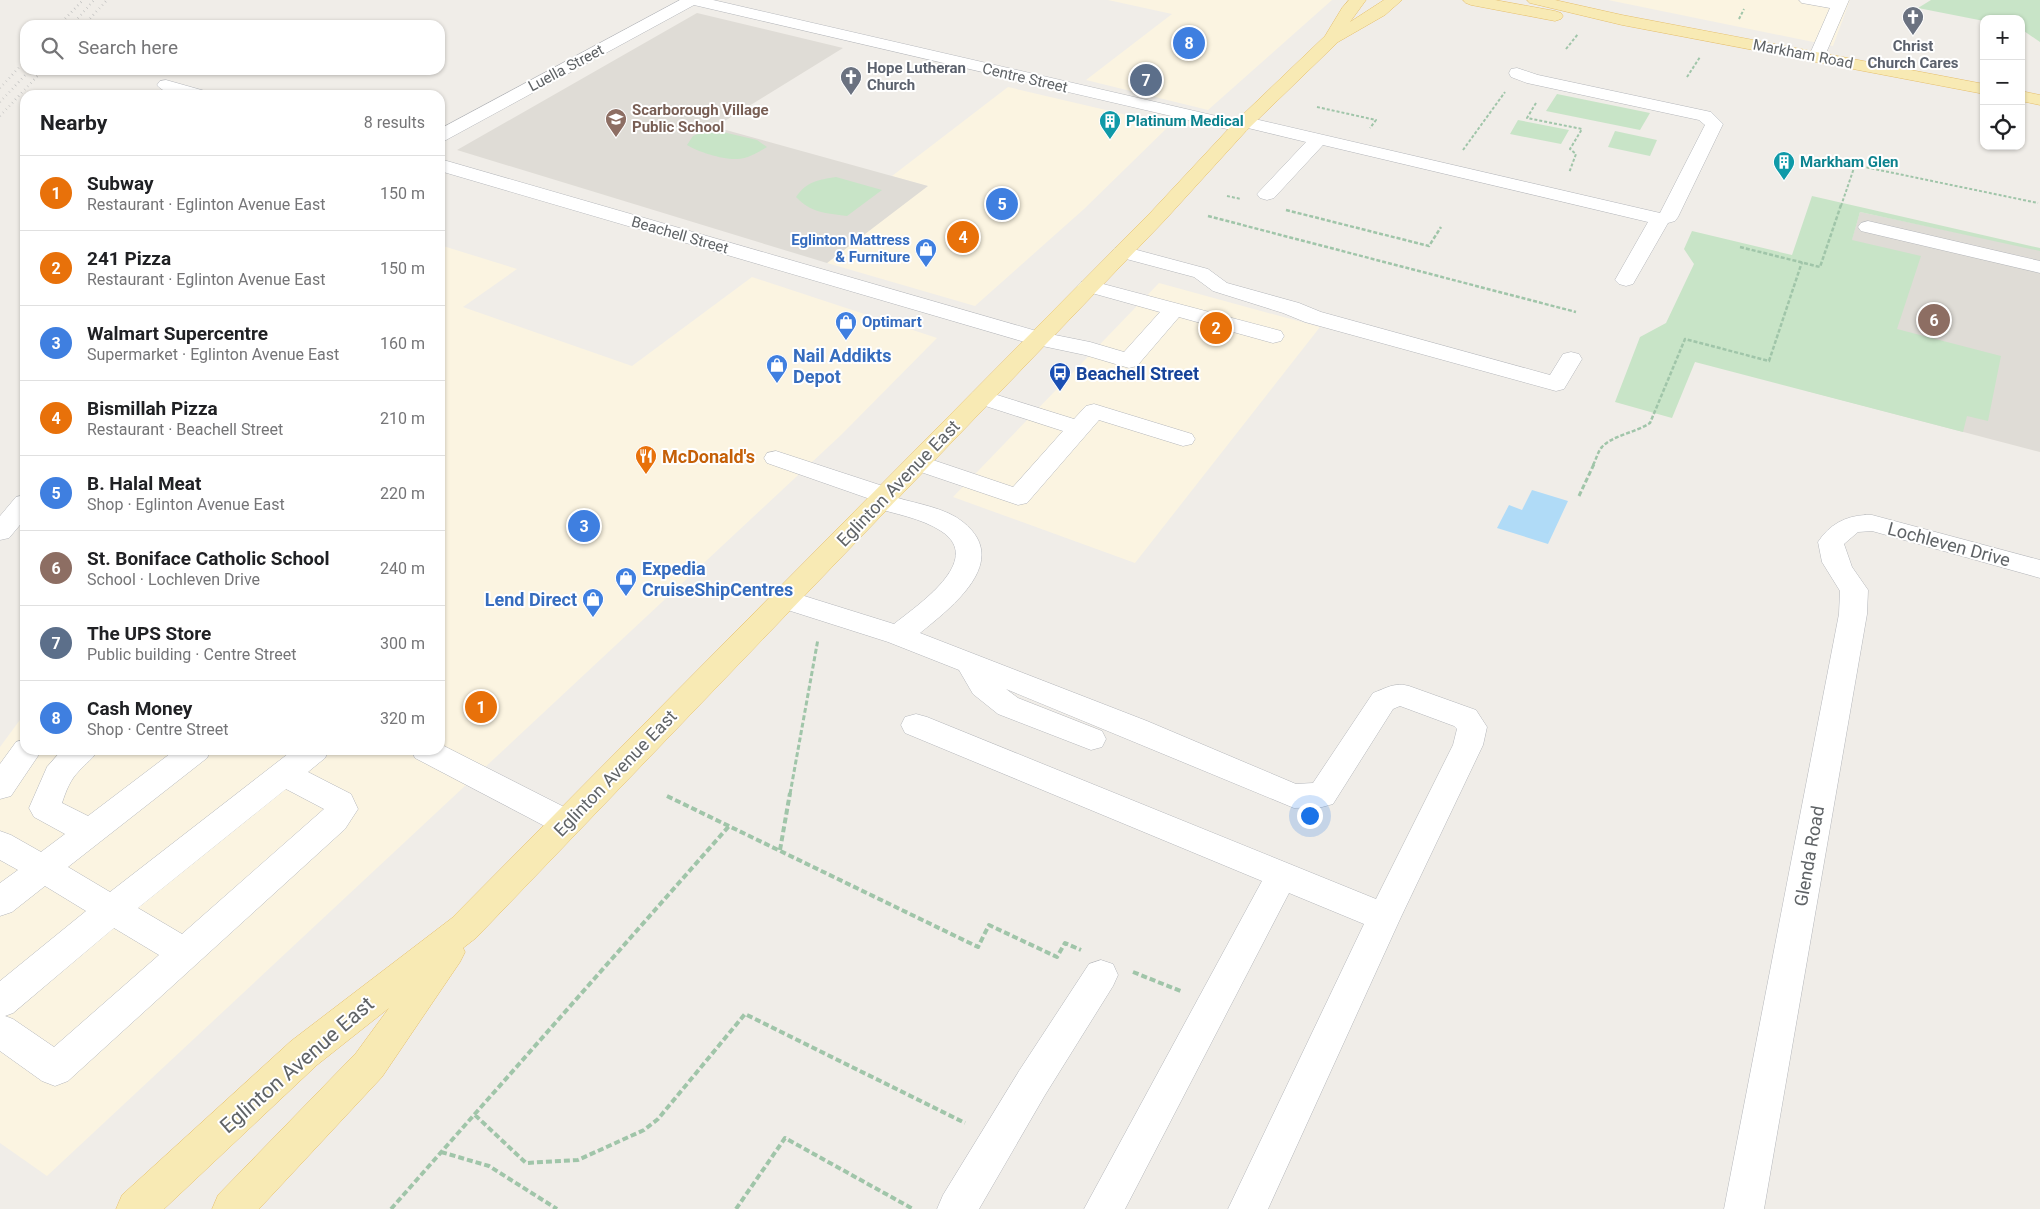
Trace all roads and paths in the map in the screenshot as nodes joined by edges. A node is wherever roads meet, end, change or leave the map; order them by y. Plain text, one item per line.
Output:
1 (693, 0) edge
2 (1358, 0) edge
3 (1394, 0) edge
4 (1471, 0) edge
5 (1535, 0) edge
6 (1807, 0) edge
7 (1565, 3) edge
8 (1840, 3) edge
9 (1622, 20) junction
10 (1578, 34) dead end
11 (1332, 39) junction
12 (1566, 49) dead end
13 (1817, 56) junction
14 (1700, 57) dead end
15 (1520, 74) joint
16 (1687, 77) dead end
17 (1548, 82) junction
18 (166, 85) dead end
19 (1980, 88) edge
20 (182, 90) edge
21 (2025, 97) edge
22 (2040, 100) edge
23 (1243, 125) junction
24 (445, 133) edge
25 (1318, 140) junction
26 (1460, 154) dead end
27 (445, 166) edge
28 (1267, 194) dead end
29 (1554, 194) junction
30 (1227, 196) dead end
31 (1246, 200) dead end
32 (1285, 210) dead end
33 (1208, 216) dead end
34 (1660, 218) junction
35 (1442, 227) dead end
36 (1868, 227) dead end
37 (1122, 252) junction
38 (1802, 262) dead end
39 (2040, 267) edge
40 (1626, 280) dead end
41 (1088, 286) junction
42 (1174, 309) junction
43 (1576, 312) dead end
44 (1273, 336) dead end
45 (1036, 338) junction
46 (1571, 360) dead end
47 (981, 397) junction
48 (1079, 428) junction
49 (1183, 439) dead end
50 (776, 458) dead end
51 (918, 463) junction
52 (1579, 496) dead end
53 (884, 498) junction
54 (20, 509) edge
55 (1858, 523) joint
56 (0, 532) edge
57 (2040, 569) edge
58 (785, 599) junction
59 (819, 633) dead end
60 (898, 635) junction
61 (970, 664) junction
62 (916, 725) dead end
63 (1091, 739) dead end
64 (23, 755) edge
65 (76, 755) edge
66 (190, 755) edge
67 (307, 755) edge
68 (436, 755) edge
69 (283, 773) junction
70 (0, 787) edge
71 (667, 796) dead end
72 (567, 822) junction
73 (730, 825) junction
74 (91, 833) junction
75 (0, 844) edge
76 (780, 850) junction
77 (44, 868) junction
78 (1282, 875) junction
79 (0, 902) edge
80 (111, 910) junction
81 (1384, 917) junction
82 (464, 928) junction
83 (185, 953) junction
84 (1103, 965) junction
85 (0, 1002) edge
86 (1213, 1005) junction
87 (0, 1030) edge
88 (475, 1115) junction
89 (998, 1140) junction
90 (442, 1152) junction
91 (136, 1209) edge
92 (232, 1209) edge
93 (392, 1209) edge
94 (557, 1209) edge
95 (736, 1209) edge
96 (913, 1209) edge
97 (957, 1209) edge
98 (1104, 1209) edge
99 (1248, 1209) edge
100 (1744, 1209) edge

1 - 23 street, Centre Street
1 - 24 street, Luella Street
2 - 11 main road, Eglinton Avenue East
3 - 11 main road, Eglinton Avenue East
4 - 9 main road, Markham Road
5 - 7 main road, Markham Road
6 - 8 street
7 - 9 main road, Markham Road
8 - 13 street
9 - 13 main road, Markham Road
10 - 12 path
11 - 23 main road, Eglinton Avenue East
13 - 19 main road, Markham Road
14 - 16 path
15 - 17 street
15 - 26 path
17 - 29 path
17 - 34 street
18 - 20 street
21 - 22 main road
23 - 25 street, Centre Street
23 - 37 main road, Eglinton Avenue East
25 - 28 street
25 - 29 street, Centre Street
27 - 45 street, Beachell Street
29 - 34 street, Centre Street
30 - 31 path
32 - 35 path
33 - 43 path
34 - 40 street
36 - 39 street
37 - 41 main road, Eglinton Avenue East
37 - 46 street
38 - 52 path
41 - 42 street
41 - 45 main road, Eglinton Avenue East
42 - 44 street
42 - 45 street, Beachell Street
45 - 47 main road, Eglinton Avenue East
47 - 48 street
47 - 51 main road, Eglinton Avenue East
48 - 49 street
48 - 51 street
50 - 53 street
51 - 53 main road, Eglinton Avenue East
53 - 58 main road, Eglinton Avenue East
53 - 60 street
54 - 56 street
55 - 57 street, Lochleven Drive
55 - 100 street, Glenda Road
58 - 60 street
58 - 72 main road, Eglinton Avenue East
59 - 76 path
60 - 61 street
61 - 63 street
61 - 81 street
62 - 78 street
64 - 70 street
65 - 74 street
66 - 74 street
67 - 69 street
68 - 72 street
69 - 80 street
69 - 83 street
71 - 73 path
72 - 82 main road, Eglinton Avenue East
73 - 76 path
73 - 88 path
74 - 77 street
75 - 77 street
76 - 84 path
77 - 79 street
77 - 80 street
78 - 81 street
78 - 86 street
80 - 83 street
80 - 85 street
81 - 99 street
82 - 91 main road, Eglinton Avenue East
82 - 92 main road, Eglinton Avenue East
83 - 87 street
84 - 86 path
84 - 89 street
86 - 98 street
88 - 89 path
88 - 90 path
89 - 97 street
90 - 93 path
90 - 94 path
95 - 96 path

